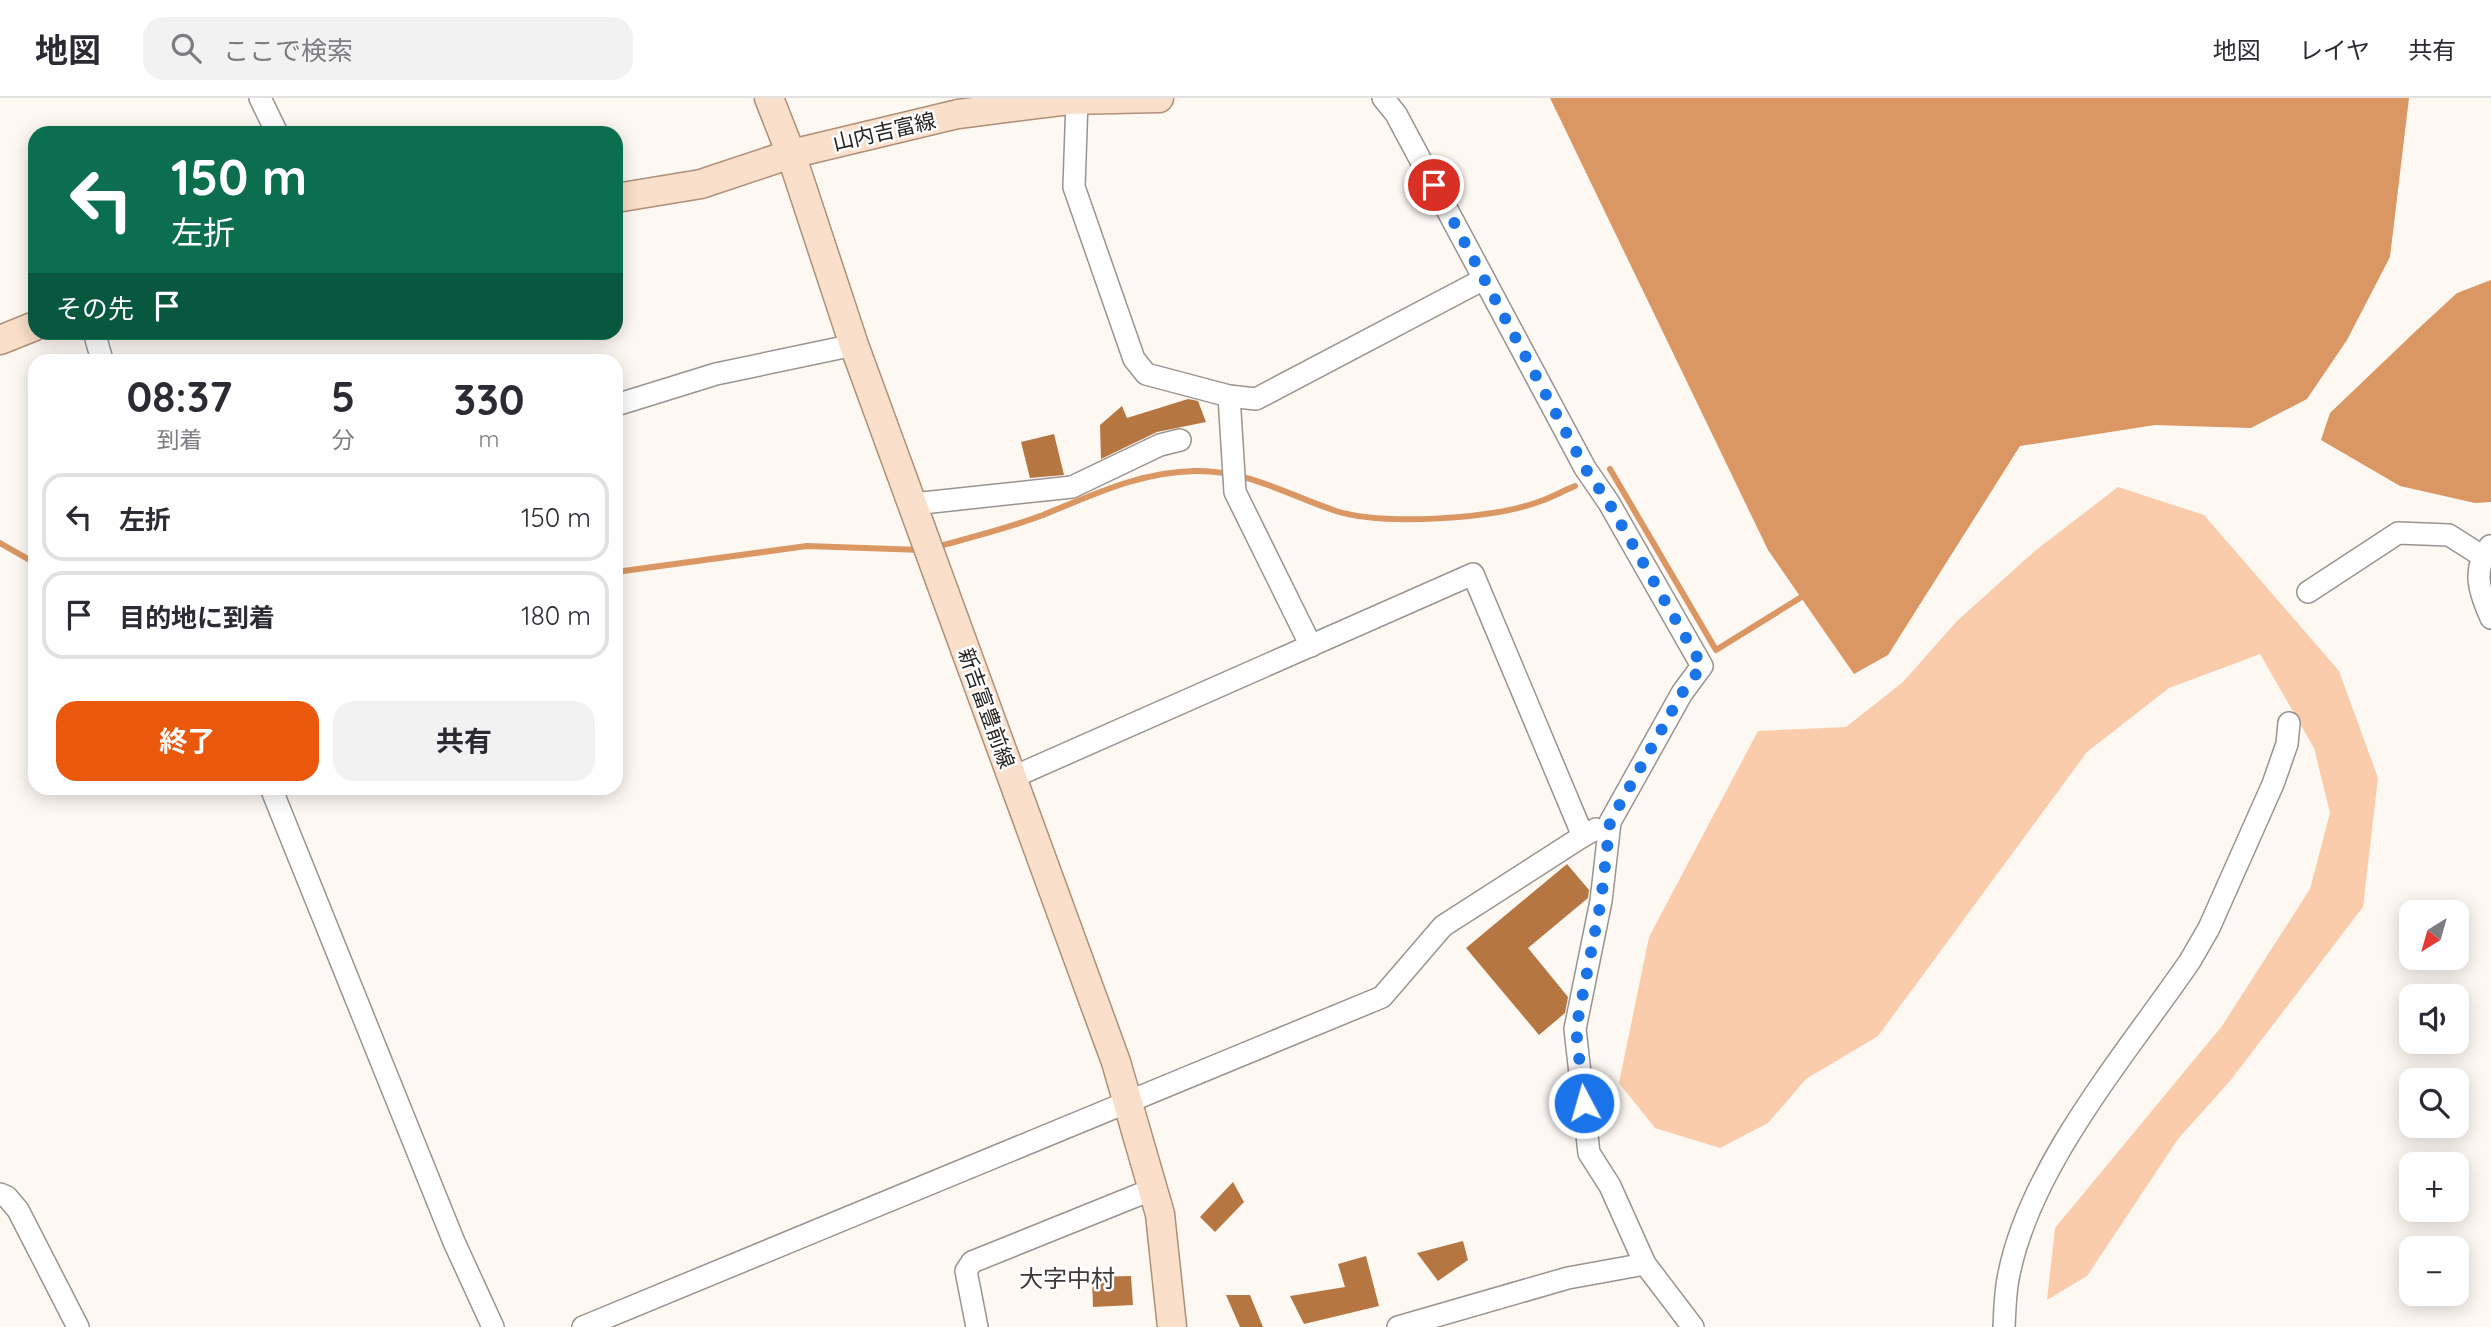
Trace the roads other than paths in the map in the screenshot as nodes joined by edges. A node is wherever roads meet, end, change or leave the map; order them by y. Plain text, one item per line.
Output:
1 (260, 98) edge
2 (769, 98) edge
3 (1159, 98) edge
4 (1383, 98) edge
5 (1077, 100) junction
6 (274, 126) edge
7 (791, 154) junction
8 (623, 197) edge
9 (1484, 279) junction
10 (28, 329) edge
11 (0, 340) edge
12 (853, 345) junction
13 (1229, 396) junction
14 (623, 403) edge
15 (1180, 440) dead end
16 (913, 504) junction
17 (2486, 551) edge
18 (2308, 592) dead end
19 (2491, 618) edge
20 (1311, 646) junction
21 (2289, 723) dead end
22 (1011, 778) junction
23 (274, 795) edge
24 (1610, 822) junction
25 (1583, 836) junction
26 (1127, 1103) junction
27 (1153, 1189) junction
28 (0, 1195) edge
29 (1645, 1264) junction
30 (627, 1319) edge
31 (78, 1327) edge
32 (493, 1327) edge
33 (583, 1327) edge
34 (977, 1327) edge
35 (1172, 1327) edge
36 (1398, 1327) edge
37 (1693, 1327) edge
38 (2004, 1327) edge

1 - 6 street
2 - 7 main road, 新吉富豊前線
3 - 5 main road, 山内吉富線
4 - 9 street
5 - 7 main road, 山内吉富線
5 - 13 street
7 - 8 main road, 山内吉富線
7 - 12 main road, 新吉富豊前線
9 - 13 street
9 - 24 street
10 - 11 main road
12 - 14 street
12 - 16 main road, 新吉富豊前線
13 - 20 street
15 - 16 street
16 - 22 main road, 新吉富豊前線
17 - 18 street
17 - 19 street
20 - 22 street
20 - 25 street
21 - 38 street
22 - 26 main road, 新吉富豊前線
23 - 32 street
24 - 25 street
24 - 29 street
25 - 26 street
26 - 27 main road, 新吉富豊前線
26 - 30 street
27 - 34 street
27 - 35 main road, 新吉富豊前線
28 - 31 street
29 - 36 street
29 - 37 street
30 - 33 street

